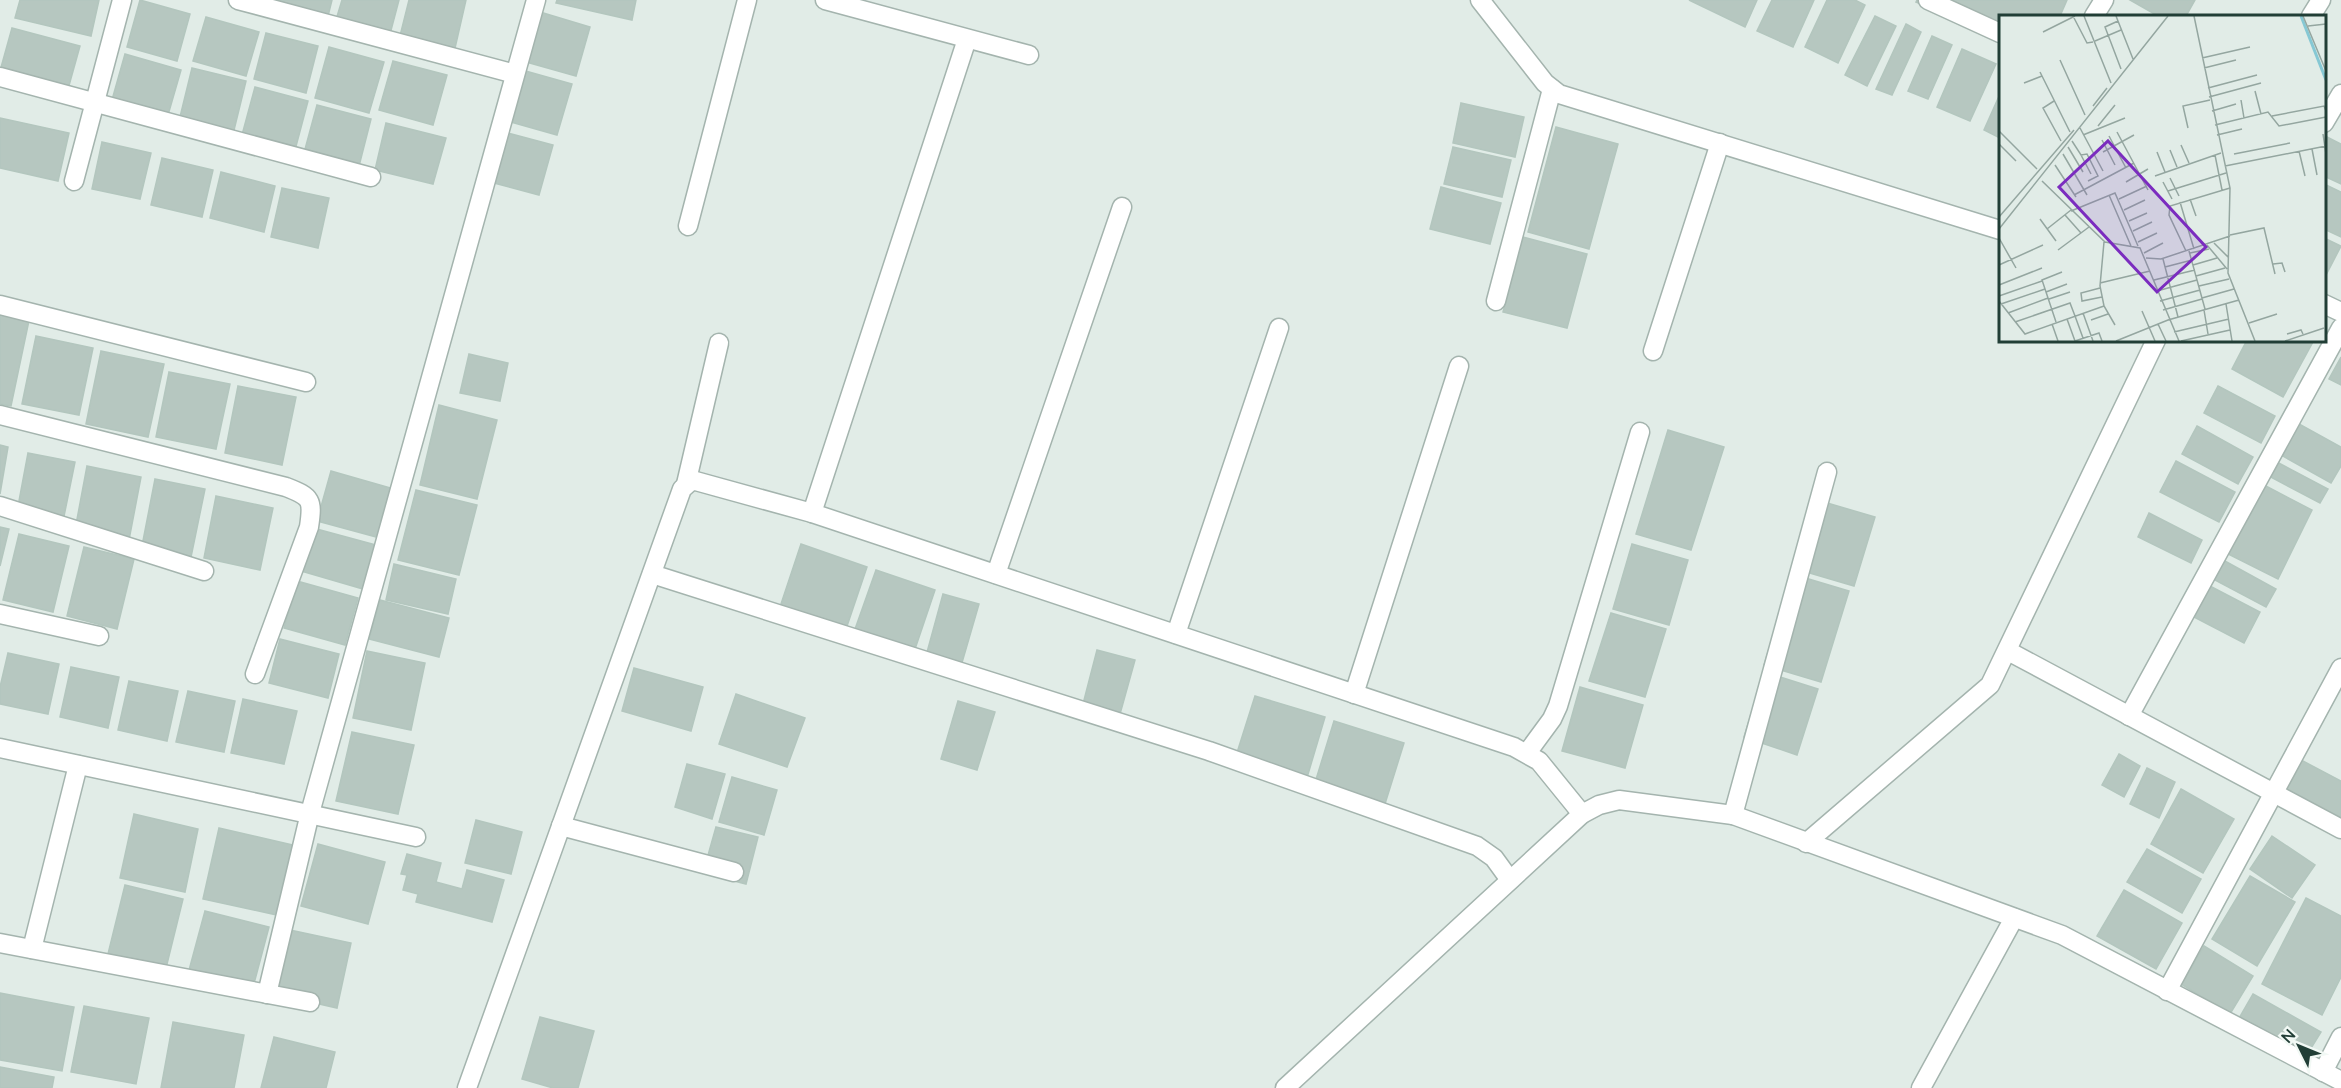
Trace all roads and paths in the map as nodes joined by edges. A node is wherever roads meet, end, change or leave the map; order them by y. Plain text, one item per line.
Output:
1 (123, 0) edge
2 (238, 0) edge
3 (536, 0) edge
4 (747, 0) edge
5 (825, 0) edge
6 (1480, 0) edge
7 (1928, 0) edge
8 (2104, 0) edge
9 (2321, 0) edge
10 (2095, 15) edge
11 (2312, 15) edge
12 (1999, 32) edge
13 (967, 39) junction
14 (1029, 55) dead end
15 (515, 74) junction
16 (0, 77) edge
17 (1552, 89) junction
18 (2341, 94) edge
19 (95, 104) junction
20 (2326, 121) edge
21 (1719, 143) junction
22 (371, 177) dead end
23 (74, 181) dead end
24 (1122, 207) dead end
25 (688, 226) dead end
26 (1999, 229) edge
27 (1496, 301) dead end
28 (2326, 304) edge
29 (0, 305) edge
30 (2341, 312) edge
31 (1279, 328) dead end
32 (2341, 328) edge
33 (2155, 342) edge
34 (719, 343) dead end
35 (1653, 351) dead end
36 (1459, 366) dead end
37 (306, 382) dead end
38 (0, 415) edge
39 (1640, 432) dead end
40 (1827, 472) dead end
41 (686, 484) junction
42 (0, 506) edge
43 (812, 513) junction
44 (204, 571) dead end
45 (652, 574) junction
46 (996, 574) junction
47 (0, 614) edge
48 (1176, 634) junction
49 (99, 636) dead end
50 (2008, 651) junction
51 (2341, 668) edge
52 (255, 674) dead end
53 (1354, 694) junction
54 (2129, 716) junction
55 (0, 748) edge
56 (1527, 753) junction
57 (78, 765) junction
58 (2273, 794) junction
59 (310, 813) junction
60 (1582, 814) junction
61 (1733, 815) junction
62 (561, 825) junction
63 (2341, 829) edge
64 (416, 837) dead end
65 (1806, 843) junction
66 (734, 872) dead end
67 (1510, 880) junction
68 (2014, 918) junction
69 (0, 943) edge
70 (32, 949) junction
71 (2167, 990) junction
72 (267, 994) junction
73 (310, 1002) dead end
74 (2341, 1037) edge
75 (2323, 1072) junction
76 (2341, 1081) edge
77 (467, 1088) edge
78 (1285, 1088) edge
79 (1921, 1088) edge

1 - 19 street
2 - 15 street
3 - 15 street
4 - 25 street
5 - 13 street
6 - 17 street
7 - 12 street
8 - 10 street
9 - 11 street
13 - 14 street
13 - 43 street
15 - 59 street
16 - 19 street
17 - 21 street
17 - 27 street
18 - 20 street
19 - 22 street
19 - 23 street
21 - 26 street
21 - 35 street
24 - 46 street
28 - 30 street
29 - 37 street
31 - 48 street
32 - 54 street
33 - 50 street
34 - 41 street
36 - 53 street
38 - 52 street
39 - 56 street
40 - 61 street
41 - 43 street
41 - 45 street
42 - 44 street
43 - 46 street
45 - 62 street
45 - 67 street
46 - 48 street
47 - 49 street
48 - 53 street
50 - 54 street
50 - 65 street
51 - 58 street
53 - 56 street
54 - 58 street
55 - 57 street
56 - 60 street
57 - 59 street
57 - 70 street
58 - 63 street
58 - 71 street
59 - 64 street
59 - 72 street
60 - 61 street
60 - 67 street
61 - 65 street
62 - 66 street
62 - 77 street
65 - 68 street
67 - 78 street
68 - 71 street
68 - 79 street
69 - 70 street
70 - 72 street
71 - 75 street
72 - 73 street
74 - 75 street
75 - 76 street

